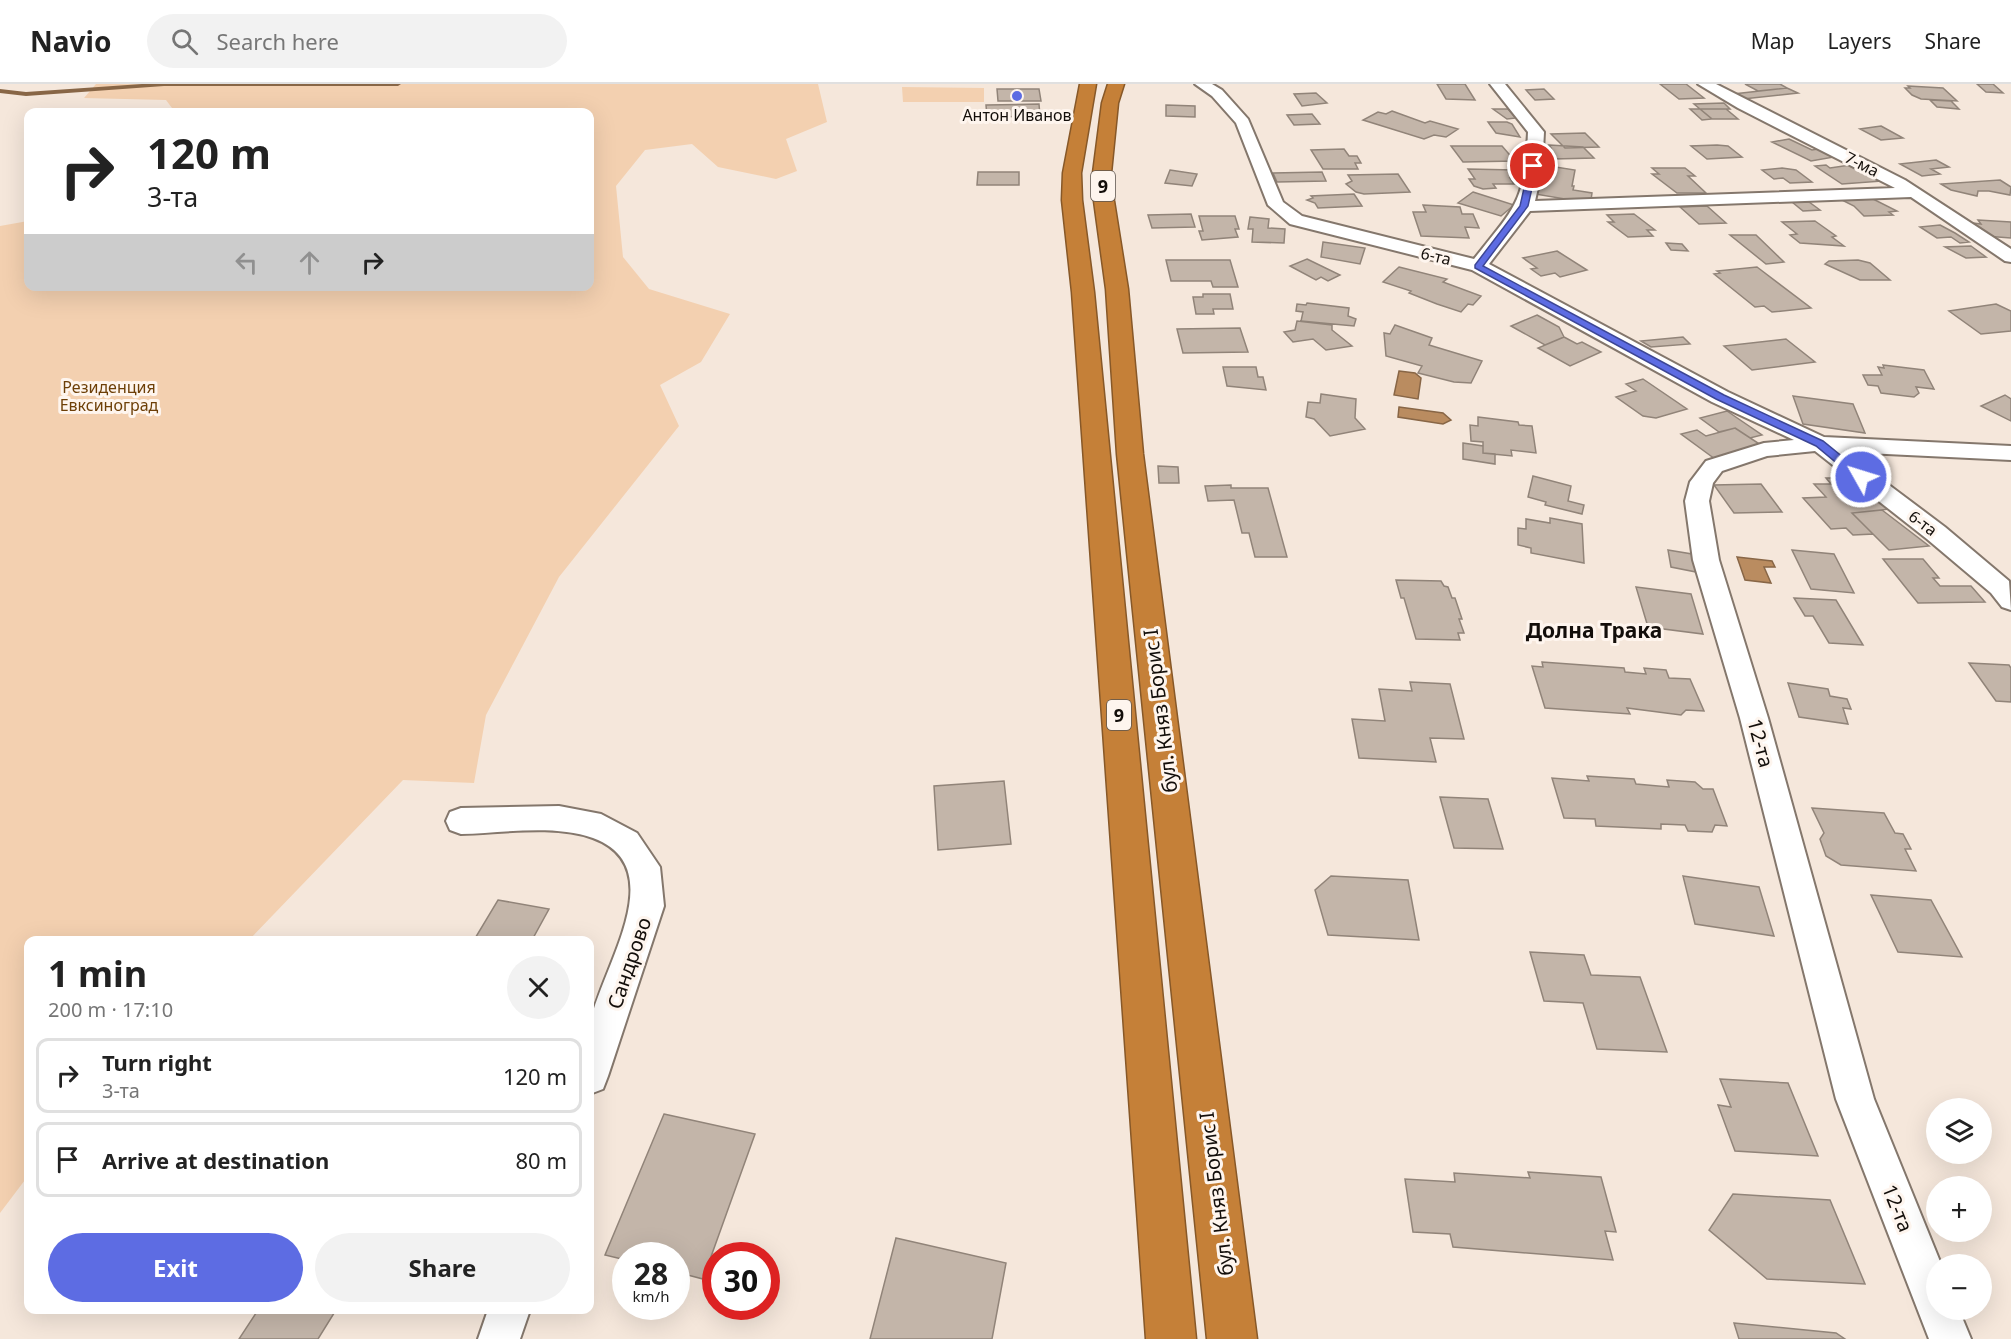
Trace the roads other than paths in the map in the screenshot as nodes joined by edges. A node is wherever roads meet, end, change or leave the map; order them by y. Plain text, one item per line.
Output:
1 (1088, 84) edge
2 (1116, 84) edge
3 (1202, 84) edge
4 (1497, 84) edge
5 (1705, 84) edge
6 (1912, 192) junction
7 (1524, 206) junction
8 (2011, 257) edge
9 (1478, 266) junction
10 (1820, 444) junction
11 (2011, 453) edge
12 (2011, 601) edge
13 (461, 821) dead end
14 (594, 1064) edge
15 (1926, 1280) edge
16 (508, 1314) edge
17 (1942, 1320) edge
18 (499, 1339) edge
19 (1171, 1339) edge
20 (1232, 1339) edge
21 (1950, 1339) edge

1 - 19 highway, бул. Княз Борис I / 9
2 - 20 highway, бул. Княз Борис I / 9
3 - 9 street, 6-та
4 - 7 street
5 - 6 street, 7-ма
6 - 7 street
6 - 8 street, 7-ма
7 - 9 street
9 - 10 street, 6-та
10 - 11 street, 12-та
10 - 12 street, 6-та
10 - 15 street, 12-та
13 - 14 street, Сандрово
16 - 18 street
17 - 21 street

